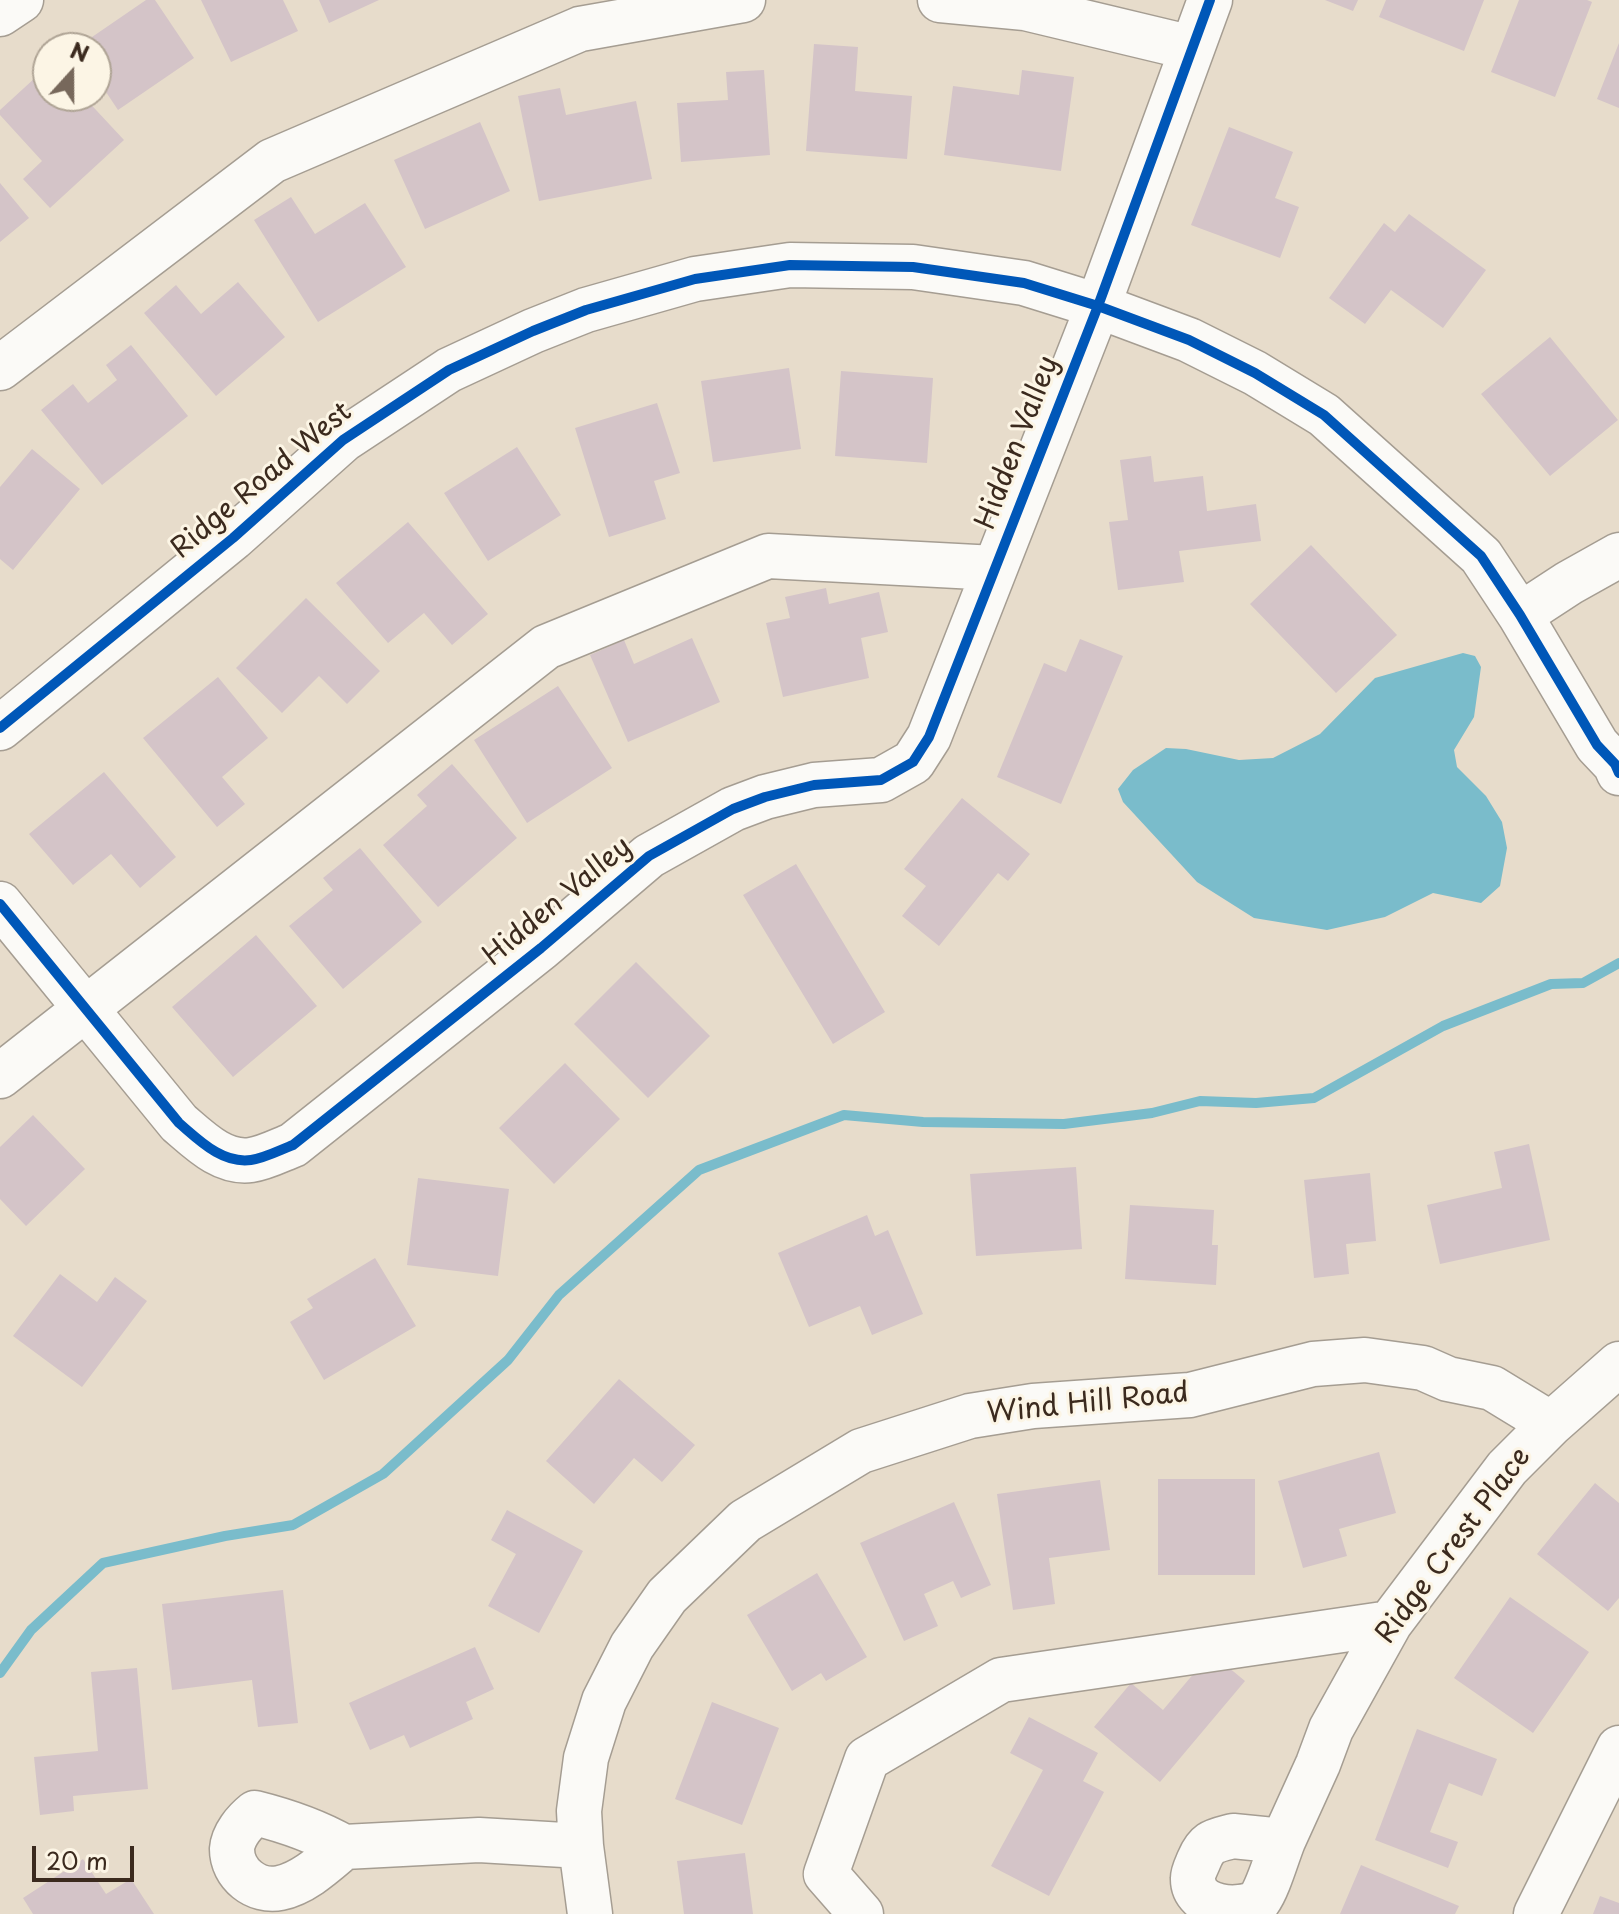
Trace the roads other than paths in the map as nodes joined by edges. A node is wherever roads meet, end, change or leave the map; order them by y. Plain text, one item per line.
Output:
1 (21, 0) edge
2 (743, 0) edge
3 (940, 0) edge
4 (1210, 0) edge
5 (0, 14) edge
6 (1192, 48) junction
7 (1098, 306) junction
8 (0, 368) edge
9 (1619, 555) edge
10 (995, 568) junction
11 (1520, 615) junction
12 (0, 728) edge
13 (1619, 773) edge
14 (0, 904) edge
15 (85, 1008) junction
16 (0, 1076) edge
17 (1619, 1364) edge
18 (1551, 1424) junction
19 (1390, 1623) junction
20 (1619, 1748) edge
21 (1283, 1841) dead end
22 (581, 1846) junction
23 (344, 1847) dead end
24 (590, 1914) edge
25 (861, 1914) edge
26 (1536, 1914) edge

1 - 5 street
2 - 8 street
3 - 6 street
4 - 6 street, Hidden Valley
6 - 7 street, Hidden Valley
7 - 10 street, Hidden Valley
7 - 11 street, Ridge Road West
7 - 12 street, Ridge Road West
9 - 11 street
10 - 15 street
10 - 15 street, Hidden Valley
11 - 13 street, Ridge Road West
14 - 15 street, Hidden Valley
15 - 16 street
17 - 18 street, Ridge Crest Place
18 - 19 street, Ridge Crest Place
18 - 22 street, Wind Hill Road
19 - 21 street, Ridge Crest Place
19 - 25 street
20 - 26 street
22 - 23 street
22 - 24 street, Wind Hill Road

